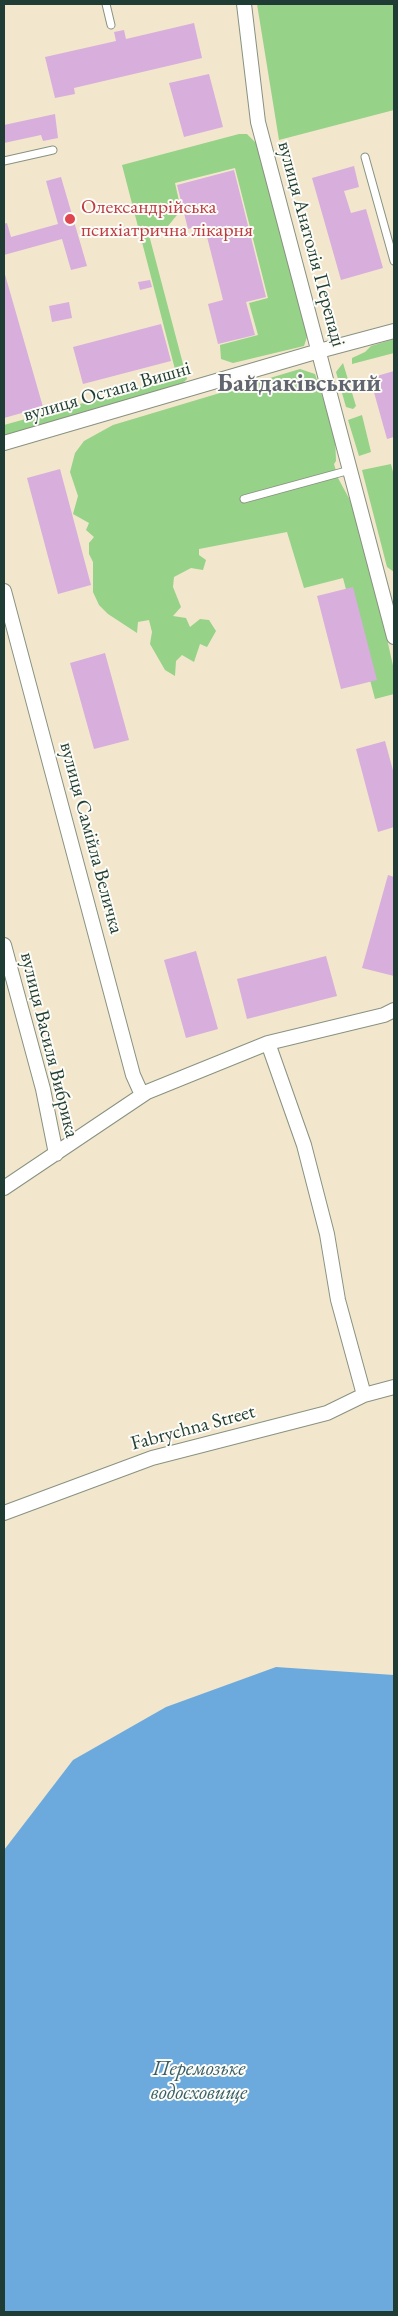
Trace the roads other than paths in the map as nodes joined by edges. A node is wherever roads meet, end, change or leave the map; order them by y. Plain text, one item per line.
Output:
1 (106, 4) edge
2 (244, 4) edge
3 (111, 25) dead end
4 (53, 150) dead end
5 (365, 158) dead end
6 (4, 161) edge
7 (393, 250) edge
8 (394, 260) edge
9 (394, 331) edge
10 (319, 351) junction
11 (4, 443) edge
12 (350, 470) junction
13 (244, 499) dead end
14 (4, 591) edge
15 (394, 637) edge
16 (4, 945) edge
17 (394, 1010) edge
18 (268, 1043) junction
19 (142, 1095) junction
20 (56, 1154) junction
21 (4, 1188) edge
22 (394, 1387) edge
23 (364, 1395) junction
24 (4, 1513) edge

1 - 3 lane
2 - 10 street, вулиця Анатолія Перепаді
4 - 6 lane
5 - 7 lane
7 - 8 lane
9 - 10 street, вулиця Остапа Вишні
10 - 11 street, вулиця Остапа Вишні
10 - 12 street, вулиця Анатолія Перепаді
12 - 13 lane
12 - 15 street, вулиця Анатолія Перепаді
14 - 19 street, вулиця Самійла Величка
16 - 20 street, вулиця Василя Вибрика
17 - 18 street
18 - 19 street
18 - 23 street
19 - 20 street
20 - 21 street
22 - 23 street, Fabrychna Street
23 - 24 street, Fabrychna Street

